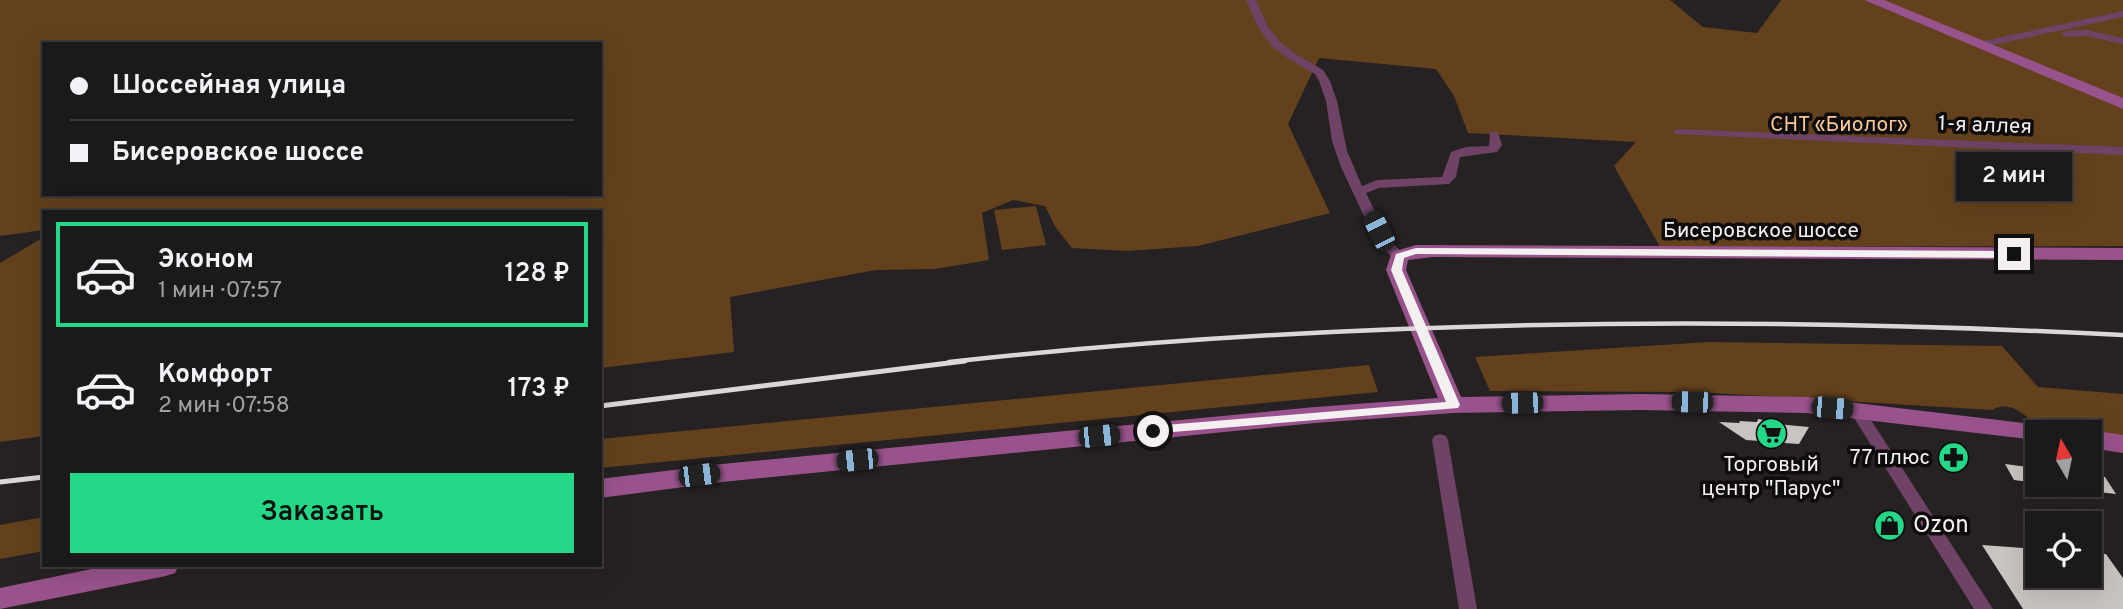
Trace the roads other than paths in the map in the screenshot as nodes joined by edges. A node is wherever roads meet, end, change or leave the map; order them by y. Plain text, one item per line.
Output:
1 (1251, 0) edge
2 (1871, 0) edge
3 (2123, 14) edge
4 (2123, 41) edge
5 (1985, 47) junction
6 (2099, 95) junction
7 (2123, 96) edge
8 (2123, 104) edge
9 (1678, 132) dead end
10 (1494, 135) dead end
11 (2123, 150) edge
12 (1359, 192) junction
13 (2123, 254) edge
14 (1399, 256) junction
15 (1454, 405) junction
16 (1857, 410) junction
17 (2025, 430) edge
18 (1440, 440) dead end
19 (2102, 441) edge
20 (2123, 444) edge
21 (602, 489) edge
22 (156, 567) edge
23 (0, 599) edge
24 (1468, 609) edge
25 (1984, 609) edge

1 - 12 street
2 - 5 main road
3 - 5 street
4 - 5 street
5 - 6 main road
6 - 7 street
6 - 8 main road
9 - 11 street, 1-я аллея
10 - 12 street
12 - 14 street
13 - 14 main road, Бисеровское шоссе
14 - 15 main road
15 - 16 main road
15 - 21 main road
16 - 17 main road
16 - 25 street
18 - 24 street
19 - 20 main road
22 - 23 main road

